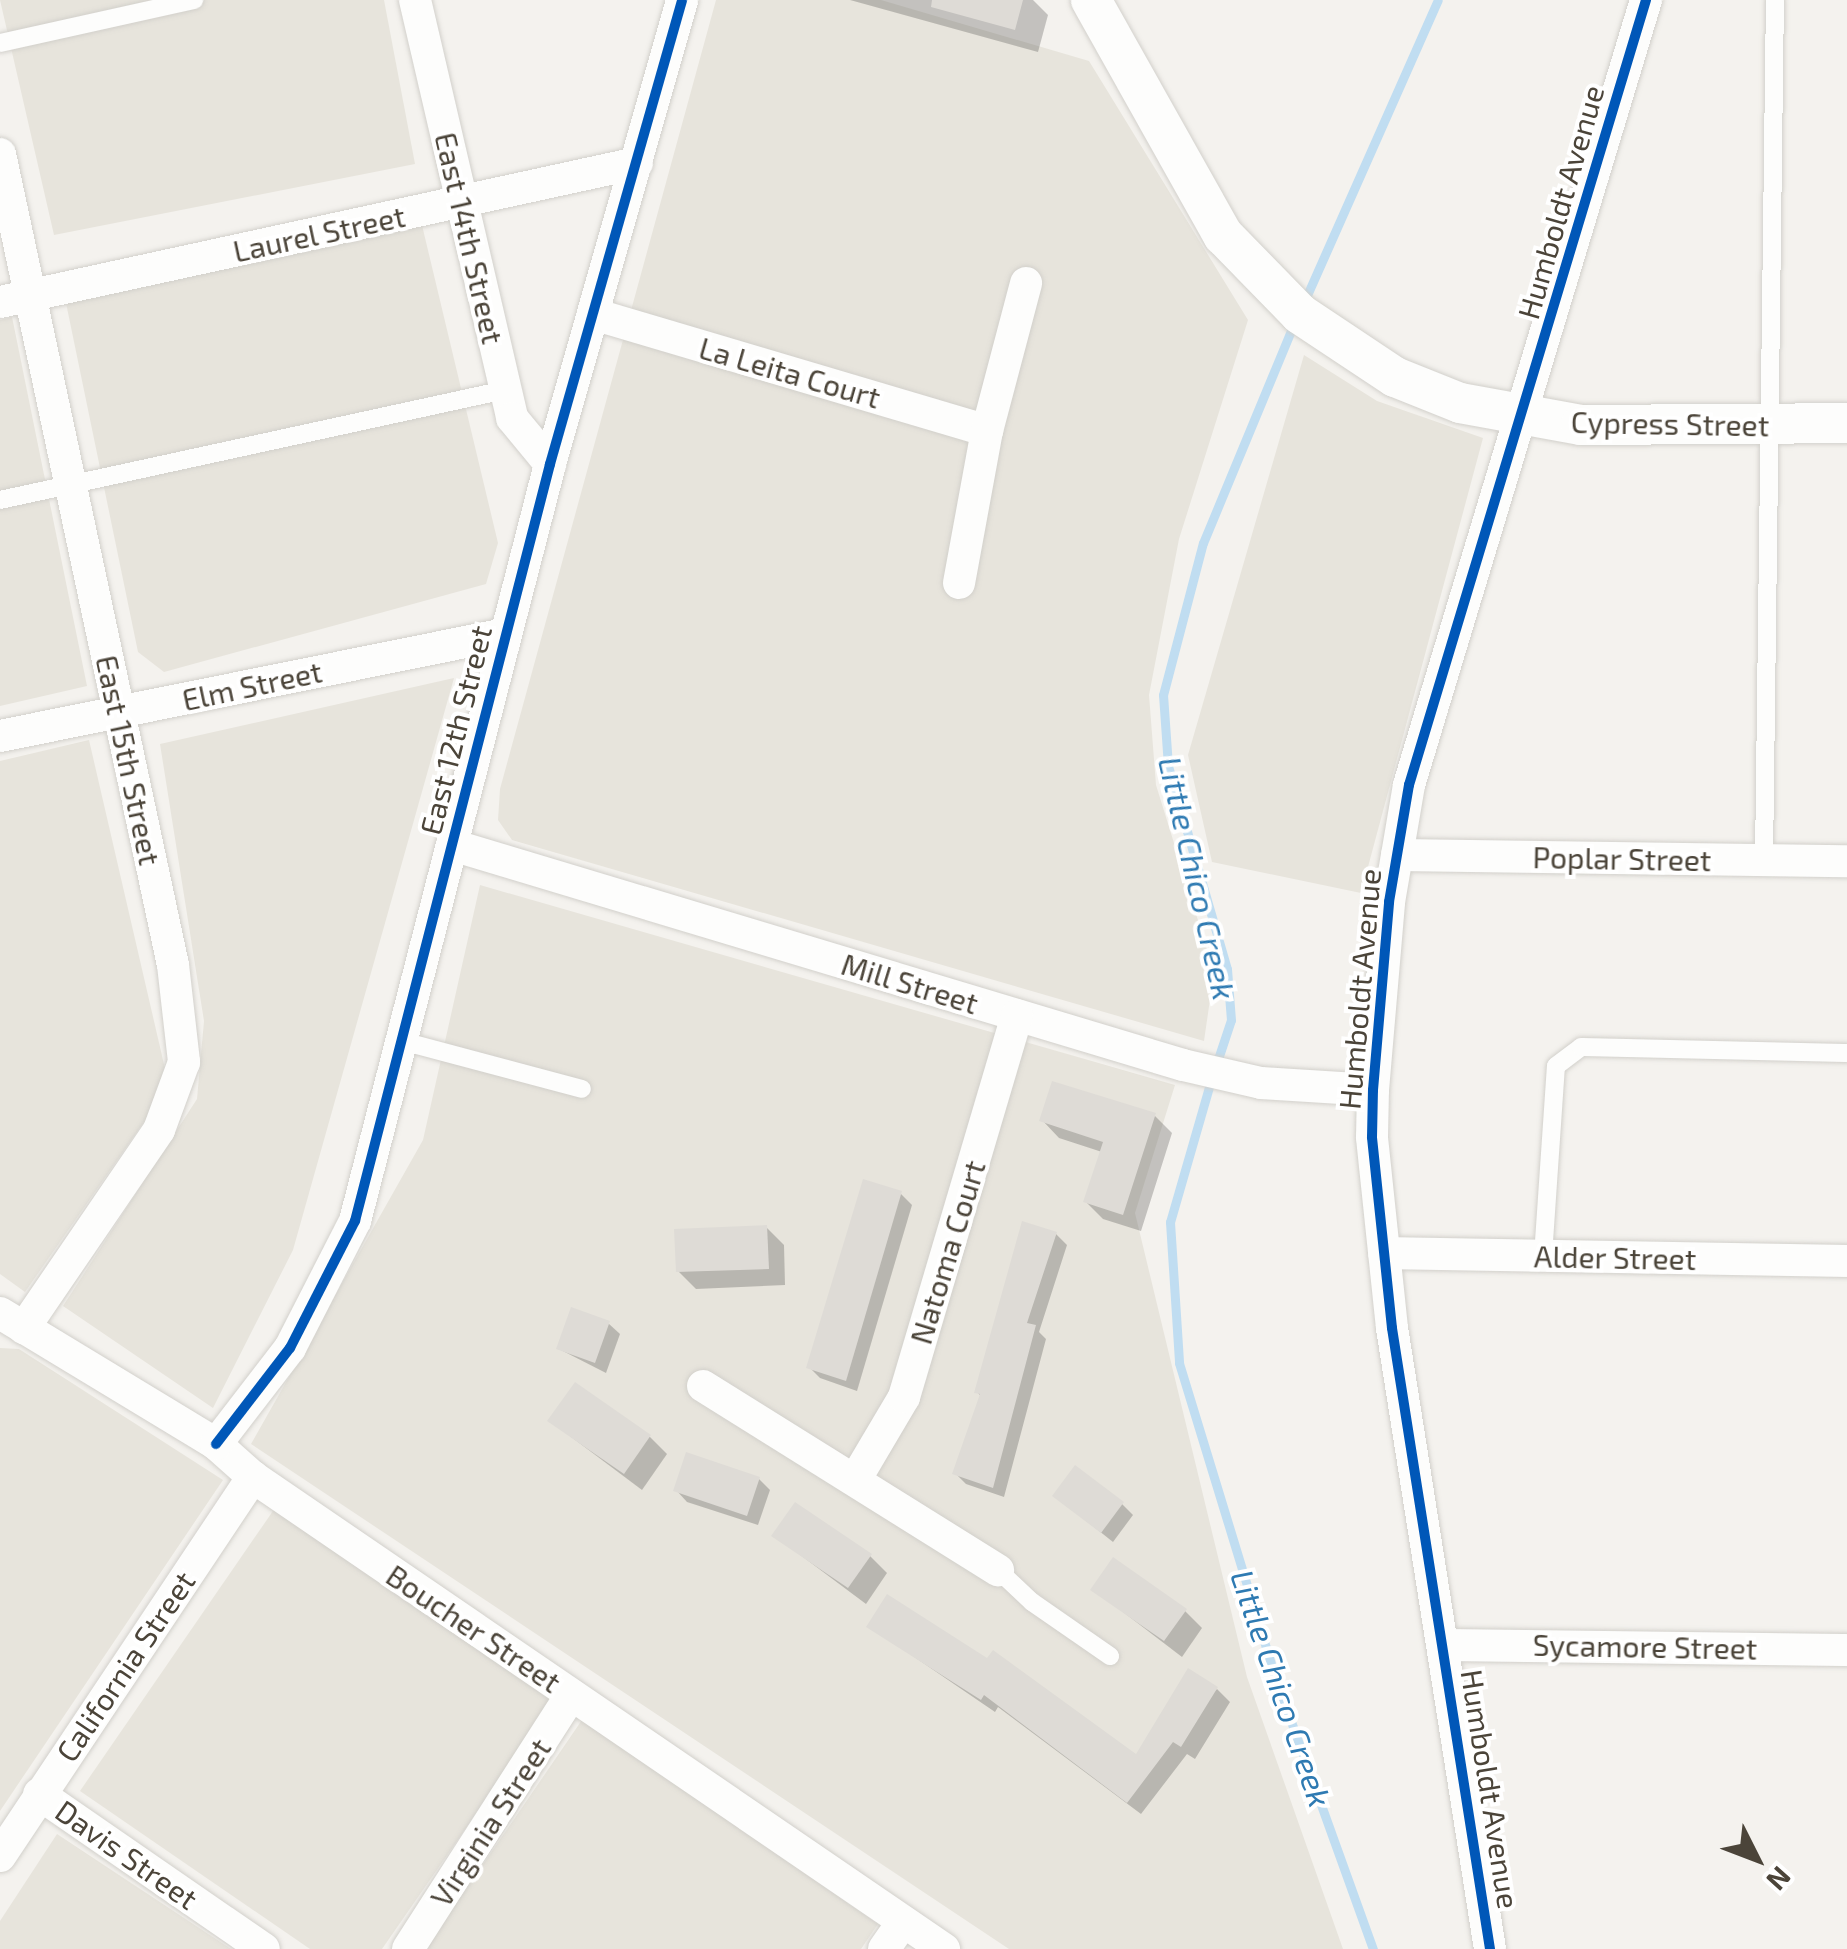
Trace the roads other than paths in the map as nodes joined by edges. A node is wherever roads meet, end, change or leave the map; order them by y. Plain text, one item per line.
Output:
1 (194, 0) edge
2 (415, 0) edge
3 (682, 0) edge
4 (1091, 0) edge
5 (1646, 0) edge
6 (1776, 0) edge
7 (0, 43) edge
8 (0, 154) edge
9 (637, 162) junction
10 (460, 202) junction
11 (1026, 283) dead end
12 (16, 299) edge
13 (593, 314) junction
14 (506, 390) junction
15 (1523, 417) junction
16 (1768, 424) junction
17 (1847, 424) edge
18 (987, 430) junction
19 (550, 464) junction
20 (71, 484) junction
21 (0, 500) edge
22 (959, 583) dead end
23 (504, 634) junction
24 (118, 713) junction
25 (0, 736) edge
26 (452, 845) junction
27 (1397, 855) junction
28 (1764, 860) junction
29 (1847, 861) edge
30 (1017, 1015) junction
31 (402, 1041) junction
32 (1847, 1053) edge
33 (582, 1089) dead end
34 (1373, 1090) junction
35 (1384, 1253) junction
36 (1542, 1256) junction
37 (1847, 1262) edge
38 (12, 1320) edge
39 (703, 1386) dead end
40 (216, 1444) junction
41 (253, 1477) junction
42 (855, 1480) junction
43 (998, 1570) joint
44 (1444, 1645) junction
45 (1847, 1650) edge
46 (1110, 1656) dead end
47 (572, 1694) junction
48 (39, 1794) junction
49 (0, 1856) edge
50 (894, 1936) edge
51 (264, 1949) edge
52 (408, 1949) edge
53 (944, 1949) edge
54 (1490, 1949) edge

1 - 7 lane
2 - 10 street, East 14th Street
3 - 9 street, East 12th Street
4 - 15 street, Cypress Street
5 - 15 street, Humboldt Avenue
6 - 16 lane
8 - 12 street, East 15th Street
9 - 10 street, Laurel Street
9 - 13 street, East 12th Street
10 - 12 street, Laurel Street
10 - 14 street, East 14th Street
11 - 18 street
12 - 20 street, East 15th Street
13 - 18 street, La Leita Court
13 - 19 street, East 12th Street
14 - 19 street, East 14th Street
14 - 20 lane
15 - 16 street, Cypress Street
15 - 27 street, Humboldt Avenue
16 - 17 street, Cypress Street
16 - 28 lane
18 - 22 street
19 - 23 street, East 12th Street
20 - 21 lane
20 - 24 street, East 15th Street
23 - 24 street, Elm Street
23 - 26 street, East 12th Street
24 - 25 street, Elm Street
24 - 38 street, East 15th Street
26 - 30 street, Mill Street
26 - 31 street, East 12th Street
27 - 28 street, Poplar Street
27 - 34 street, Humboldt Avenue
28 - 29 street, Poplar Street
30 - 34 street, Mill Street
30 - 42 street, Natoma Court
31 - 33 lane
31 - 40 street, East 12th Street
32 - 36 lane
34 - 35 street, Humboldt Avenue
35 - 36 street, Alder Street
35 - 44 street, Humboldt Avenue
36 - 37 street, Alder Street
38 - 40 street, Boucher Street
39 - 42 street
40 - 41 street, Boucher Street
41 - 47 street, Boucher Street
41 - 48 street, California Street
42 - 43 street
43 - 46 lane
44 - 45 street, Sycamore Street
44 - 54 street, Humboldt Avenue
47 - 50 street, Boucher Street
47 - 52 street, Virginia Street
48 - 49 street, California Street
48 - 51 street, Davis Street
50 - 53 street, Boucher Street

